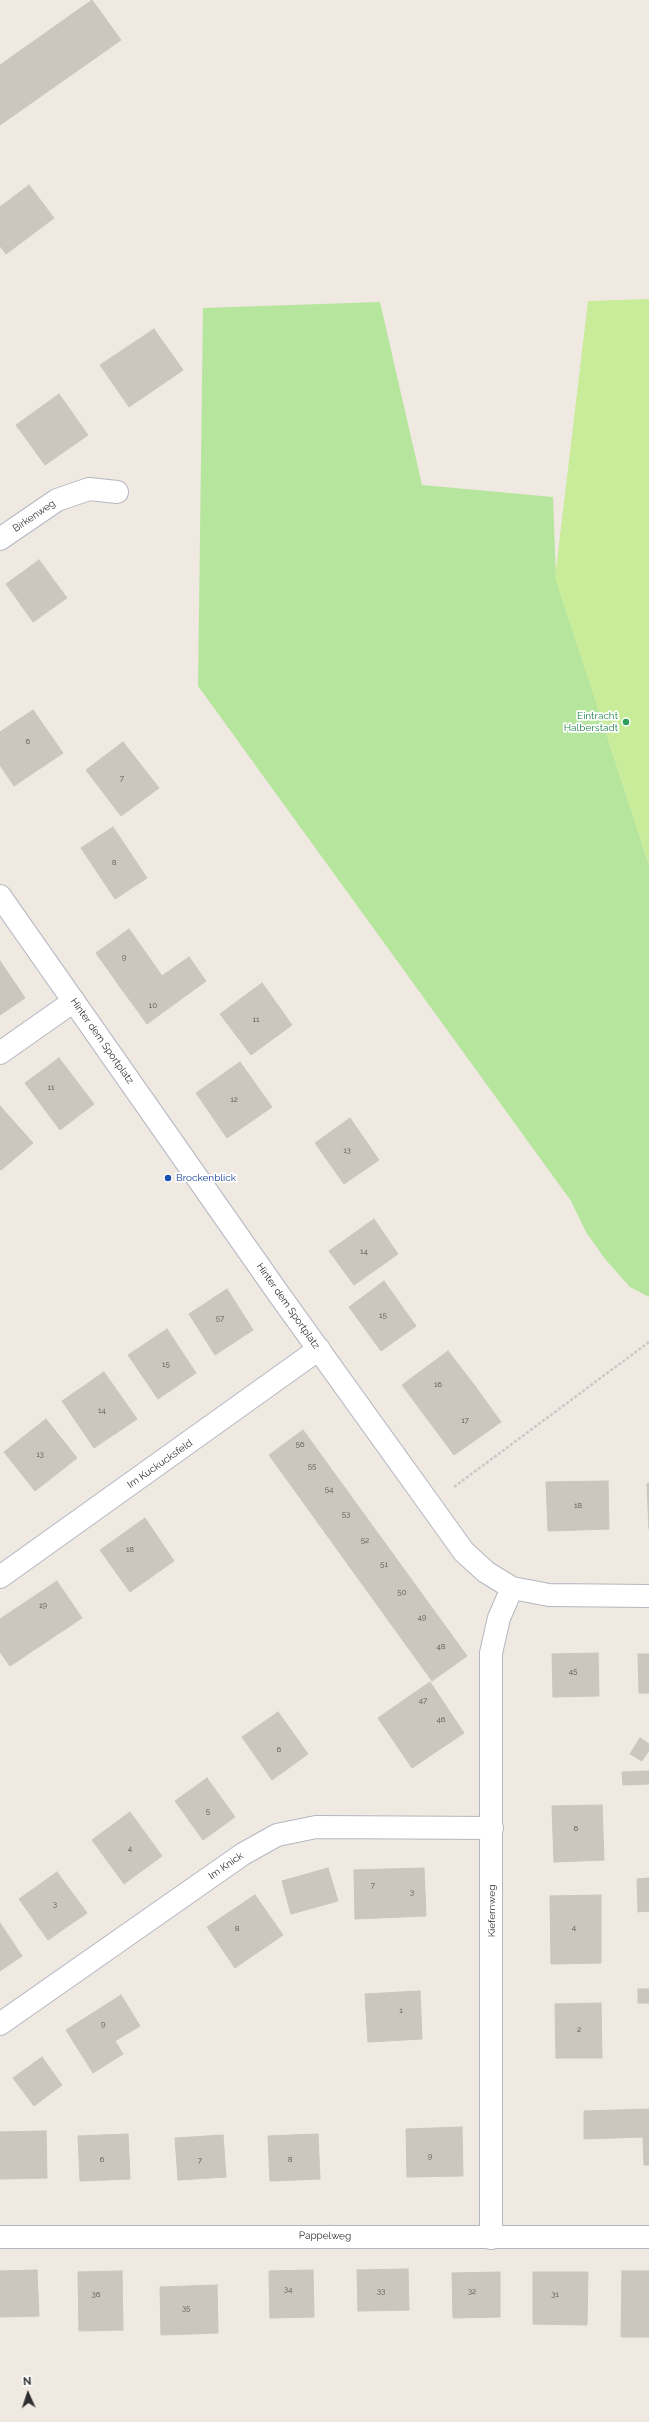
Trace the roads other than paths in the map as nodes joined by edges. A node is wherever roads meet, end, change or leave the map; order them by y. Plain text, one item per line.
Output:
1 (117, 492) dead end
2 (0, 539) edge
3 (0, 896) edge
4 (74, 1001) junction
5 (0, 1053) edge
6 (319, 1349) junction
7 (0, 1577) edge
8 (512, 1588) junction
9 (649, 1596) edge
10 (492, 1828) junction
11 (0, 2024) edge
12 (0, 2236) edge
13 (649, 2237) edge
14 (492, 2238) junction

1 - 2 street, Birkenweg
3 - 4 street, Hinter dem Sportplatz
4 - 5 street
4 - 6 street, Hinter dem Sportplatz
6 - 7 street, Im Kuckucksfeld
6 - 8 street, Hinter dem Sportplatz
8 - 9 street, Hinter dem Sportplatz
8 - 10 street, Kiefernweg
10 - 11 street, Im Knick
10 - 14 street, Kiefernweg
12 - 14 street, Pappelweg
13 - 14 street, Pappelweg

